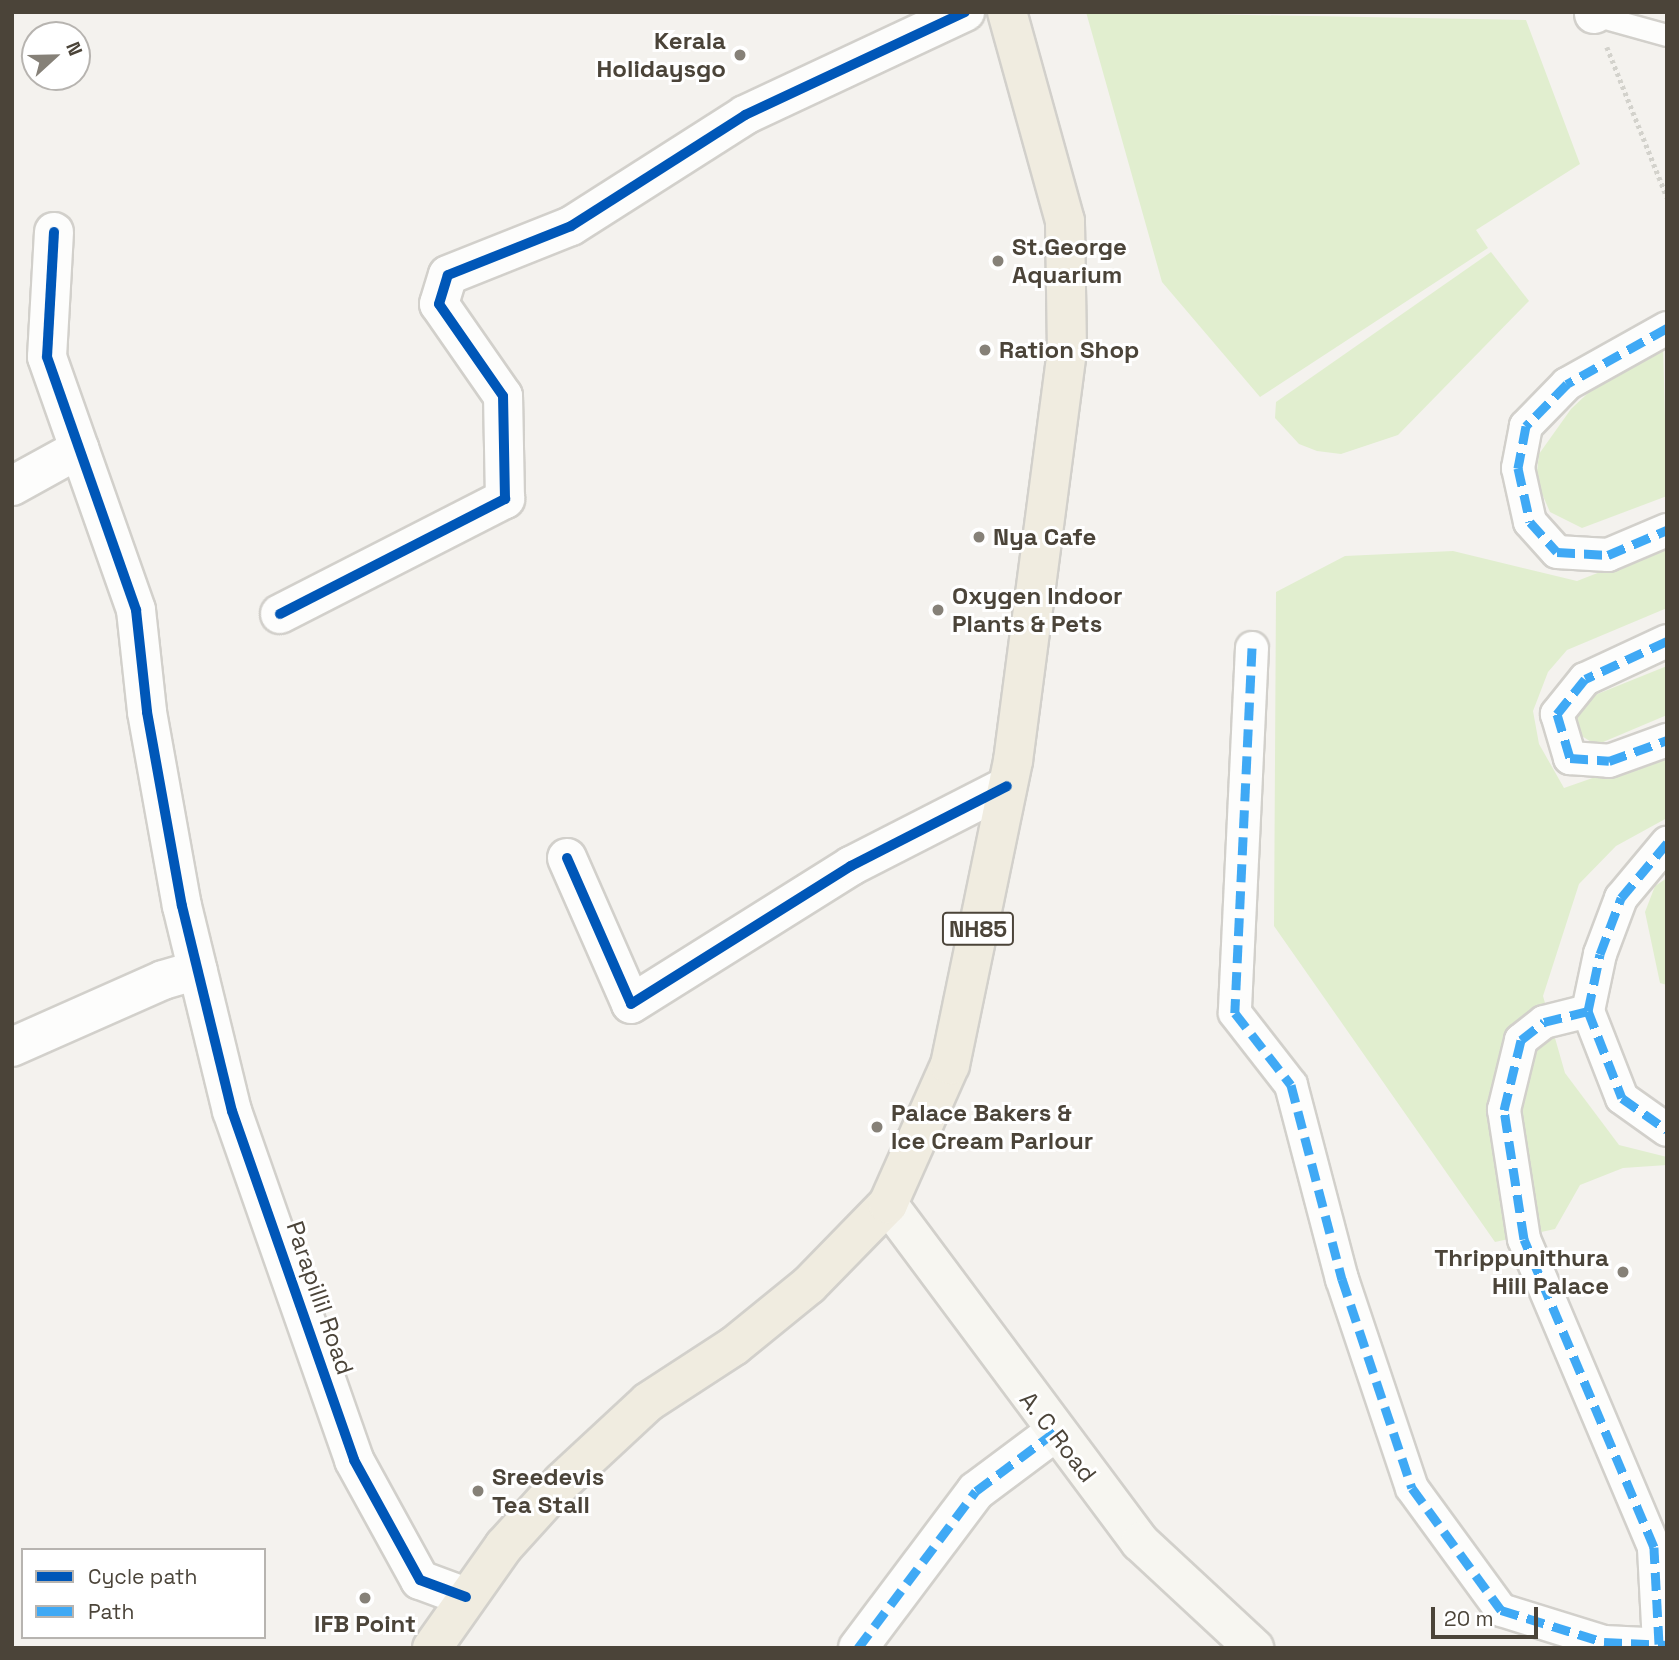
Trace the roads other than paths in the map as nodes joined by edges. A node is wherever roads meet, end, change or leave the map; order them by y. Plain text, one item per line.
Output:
1 (965, 12) edge
2 (1007, 12) edge
3 (1592, 13) edge
4 (1667, 35) edge
5 (54, 232) dead end
6 (1667, 328) edge
7 (79, 449) junction
8 (12, 486) edge
9 (1667, 530) edge
10 (280, 614) dead end
11 (1667, 641) edge
12 (1252, 648) dead end
13 (1667, 740) edge
14 (1007, 786) junction
15 (1667, 843) edge
16 (567, 858) dead end
17 (198, 971) junction
18 (1588, 1011) junction
19 (12, 1047) edge
20 (1667, 1130) edge
21 (888, 1204) junction
22 (1055, 1432) junction
23 (466, 1598) junction
24 (1663, 1646) edge
25 (432, 1648) edge
26 (858, 1648) edge
27 (1254, 1648) edge

1 - 10 street
2 - 14 highway, NH85
3 - 4 lane
5 - 7 street, Parapillil Road
6 - 9 street
7 - 8 street
7 - 17 street, Parapillil Road
11 - 13 street
12 - 24 street
14 - 16 street
14 - 21 highway, NH85
15 - 18 street
17 - 19 street
17 - 23 street, Parapillil Road
18 - 20 street
18 - 24 street
21 - 22 main road, A. C Road
21 - 23 highway, NH85
22 - 26 street
22 - 27 main road, A. C Road
23 - 25 highway, NH85

